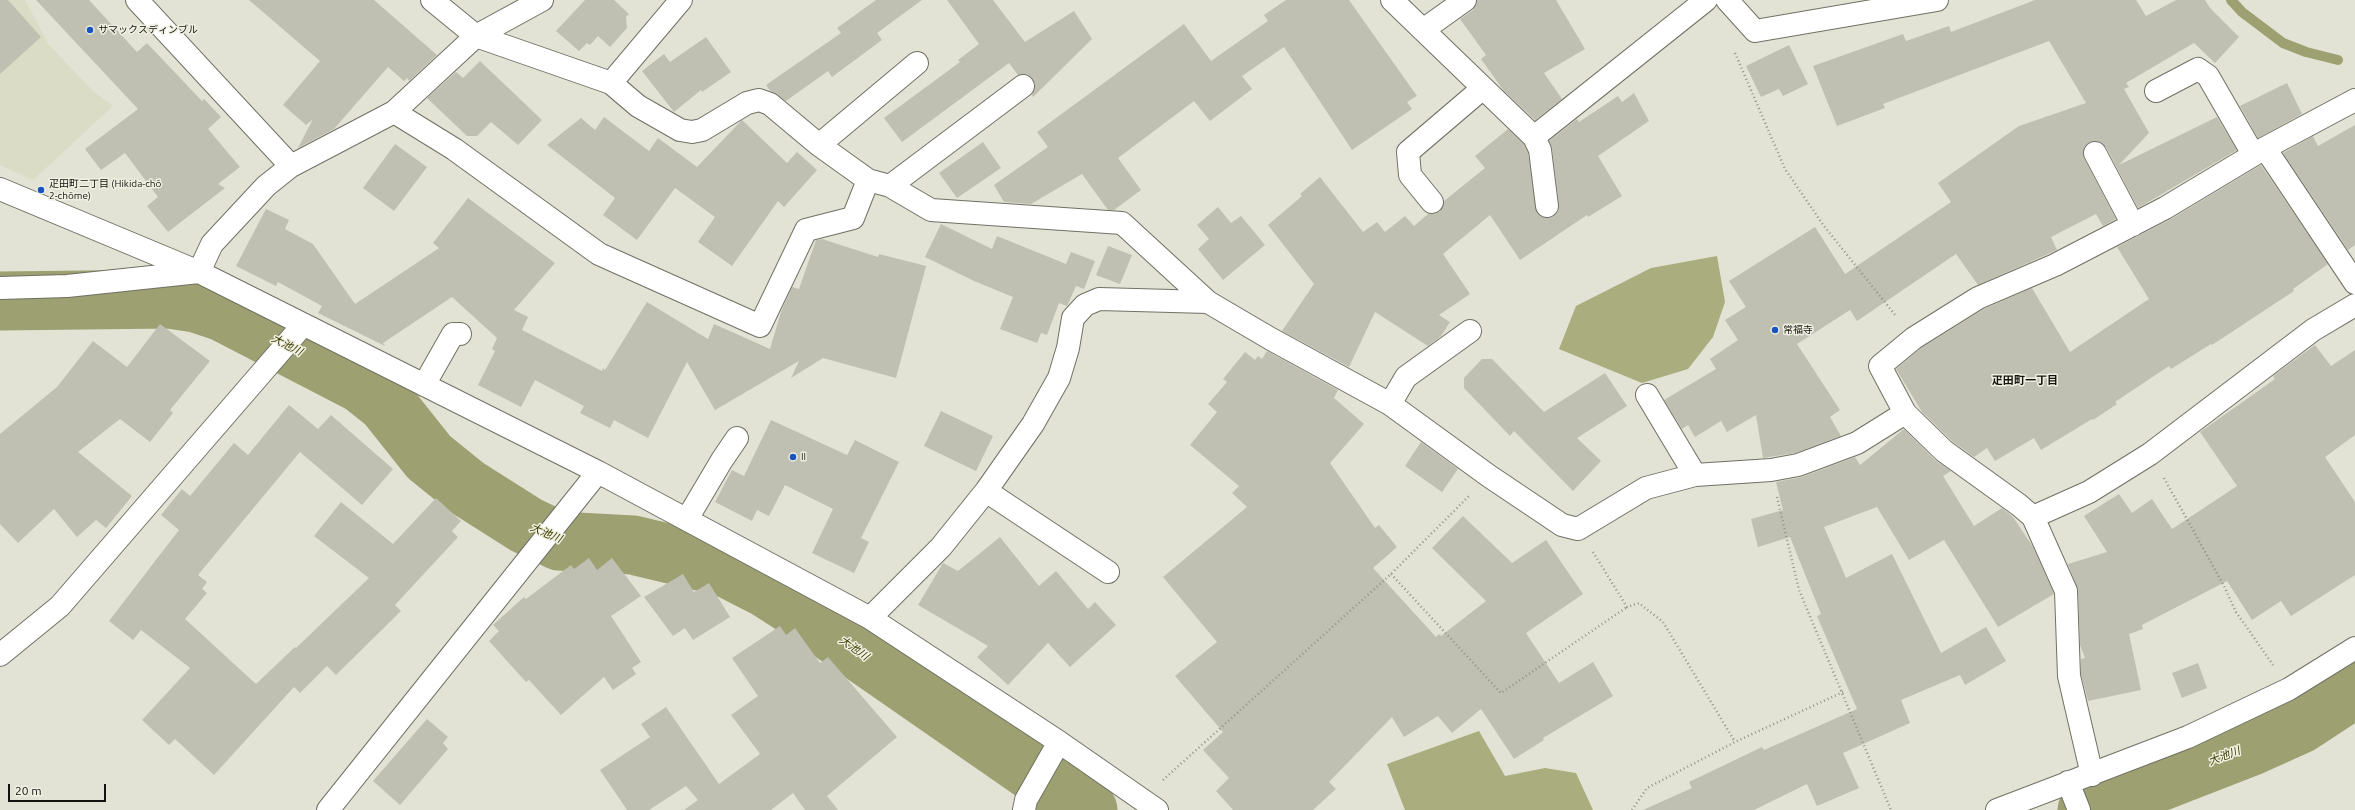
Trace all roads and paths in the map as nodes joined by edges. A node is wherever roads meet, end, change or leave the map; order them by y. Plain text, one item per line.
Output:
1 (137, 0) edge
2 (432, 0) edge
3 (542, 0) edge
4 (681, 0) edge
5 (1392, 0) edge
6 (1464, 0) edge
7 (1706, 0) edge
8 (1727, 0) edge
9 (1937, 0) edge
10 (1888, 5) edge
11 (1423, 30) junction
12 (1755, 31) junction
13 (476, 36) junction
14 (917, 63) dead end
15 (611, 83) junction
16 (1023, 86) dead end
17 (1483, 88) junction
18 (2156, 91) dead end
19 (2355, 100) edge
20 (394, 112) junction
21 (1534, 137) junction
22 (819, 145) junction
23 (2259, 151) junction
24 (2094, 153) dead end
25 (291, 166) junction
26 (868, 180) junction
27 (890, 186) junction
28 (0, 189) edge
29 (1432, 202) dead end
30 (1547, 206) dead end
31 (2133, 225) junction
32 (200, 272) junction
33 (2355, 283) edge
34 (0, 288) edge
35 (1208, 302) junction
36 (2355, 305) edge
37 (303, 326) junction
38 (1470, 331) dead end
39 (460, 334) dead end
40 (1914, 338) junction
41 (424, 385) junction
42 (1647, 395) dead end
43 (1390, 404) junction
44 (1905, 413) junction
45 (737, 438) dead end
46 (2150, 454) junction
47 (1771, 470) junction
48 (598, 472) junction
49 (1695, 475) junction
50 (1489, 476) junction
51 (986, 490) junction
52 (2033, 517) junction
53 (687, 519) junction
54 (1578, 529) junction
55 (1108, 572) dead end
56 (1391, 574) junction
57 (1627, 607) junction
58 (870, 618) junction
59 (2355, 648) edge
60 (0, 655) edge
61 (2289, 689) junction
62 (1843, 692) junction
63 (1059, 742) junction
64 (1735, 742) junction
65 (2092, 774) junction
66 (2073, 795) edge
67 (1025, 805) edge
68 (1149, 805) edge
69 (328, 810) edge
70 (1632, 810) edge
71 (1891, 810) edge
72 (1997, 810) edge

1 - 25 street
2 - 13 street
3 - 13 street
4 - 15 street
5 - 11 street
6 - 11 street
7 - 21 street
8 - 12 street
9 - 10 street
10 - 12 street
11 - 17 street
12 - 40 path
13 - 15 street
13 - 20 street
14 - 22 street
15 - 22 street
16 - 27 street
17 - 21 street
17 - 29 street
18 - 23 street
19 - 23 street
20 - 25 street
20 - 26 street
21 - 30 street
22 - 26 street
23 - 31 street
23 - 33 street
24 - 31 street
25 - 32 street
26 - 27 street
27 - 35 street
28 - 32 street
31 - 40 street
32 - 34 street
32 - 37 street
35 - 43 street
35 - 51 street
36 - 46 street
37 - 41 street
37 - 60 street
38 - 43 street
39 - 41 street
40 - 44 street
41 - 48 street
42 - 49 street
43 - 50 street
44 - 47 street
44 - 52 street
45 - 53 street
46 - 52 street
46 - 61 path
47 - 49 street
47 - 62 path
48 - 53 street
48 - 69 street
49 - 54 street
50 - 54 street
50 - 56 path
51 - 55 street
51 - 58 street
52 - 65 street
53 - 58 street
54 - 57 path
56 - 57 path
56 - 68 path
57 - 64 path
58 - 63 street
59 - 61 street
61 - 65 street
62 - 64 path
62 - 71 path
63 - 67 street
63 - 68 street
64 - 70 path
65 - 66 street
66 - 72 street

